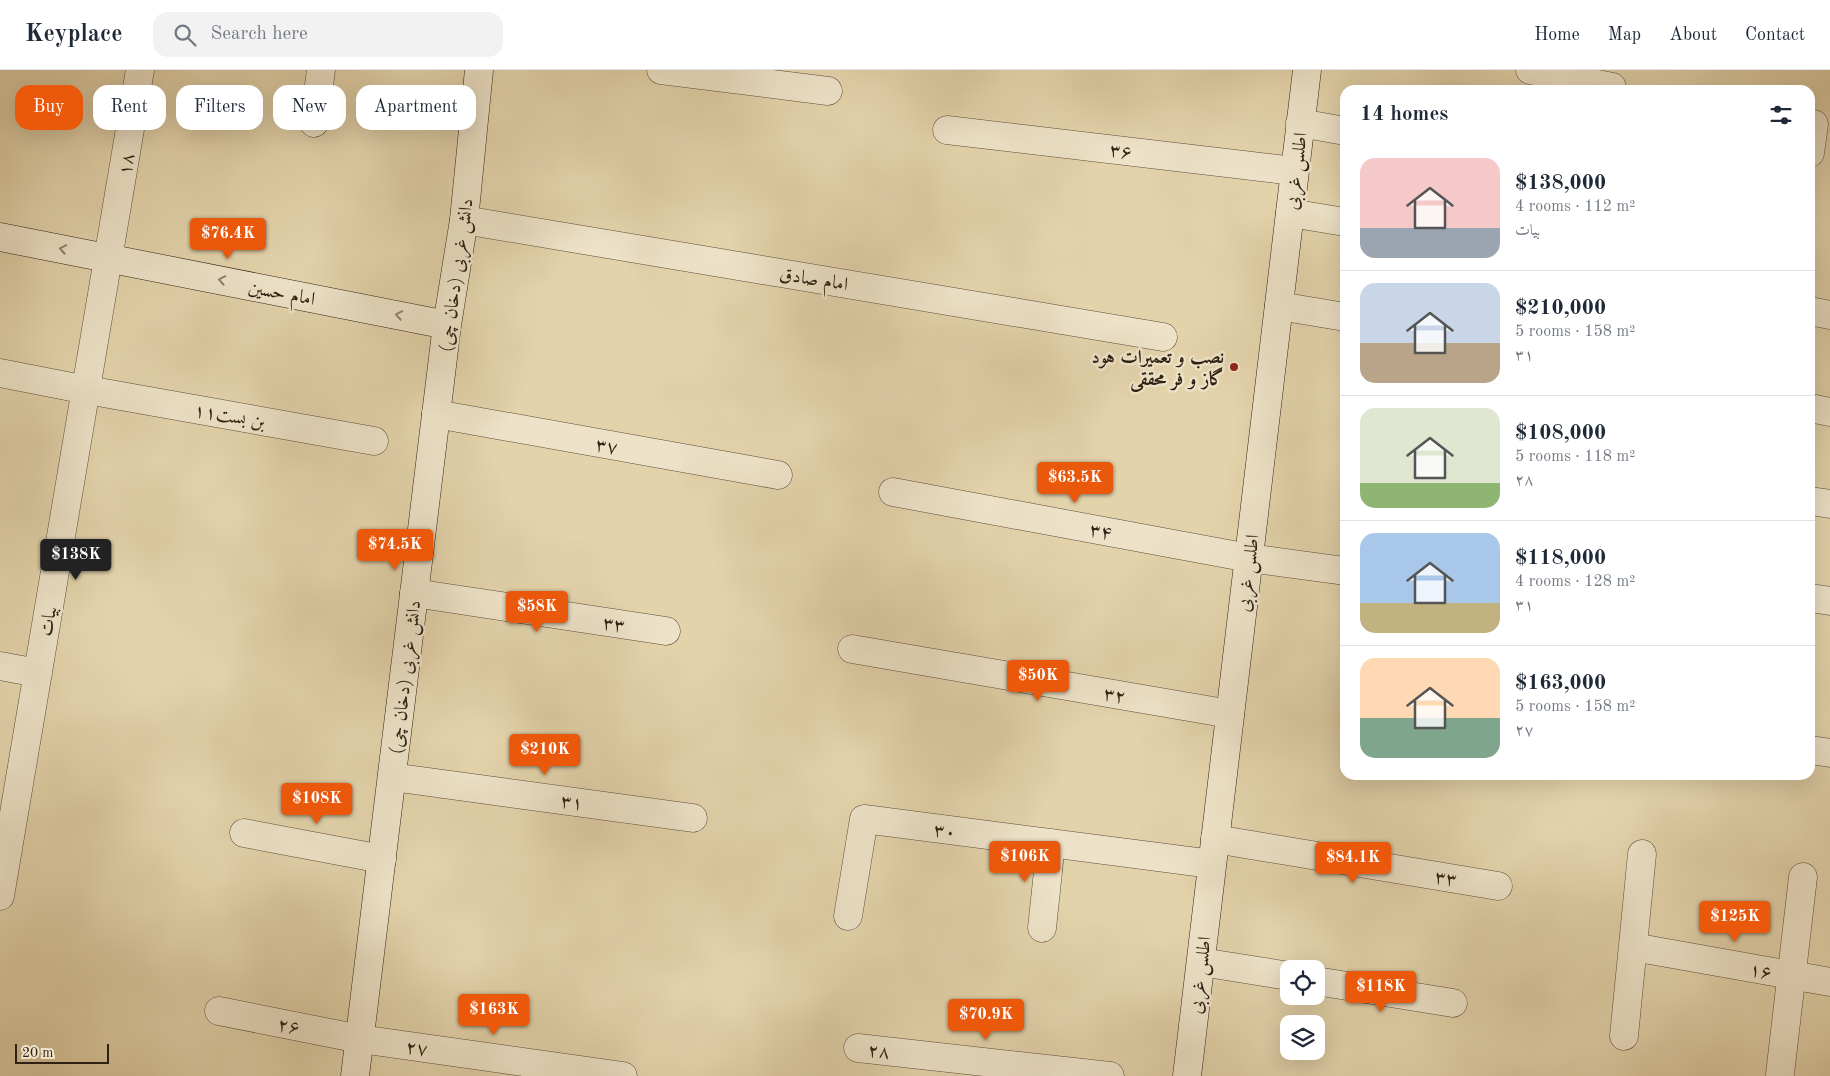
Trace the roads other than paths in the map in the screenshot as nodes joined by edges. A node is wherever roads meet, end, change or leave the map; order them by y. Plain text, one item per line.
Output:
1 (140, 70) edge
2 (320, 70) edge
3 (479, 70) edge
4 (661, 70) edge
5 (1306, 70) edge
6 (1530, 70) edge
7 (318, 85) edge
8 (1602, 85) edge
9 (828, 91) dead end
10 (1300, 123) junction
11 (947, 130) dead end
12 (1340, 130) edge
13 (1294, 171) junction
14 (1290, 213) junction
15 (464, 220) junction
16 (1340, 221) edge
17 (0, 237) edge
18 (110, 258) junction
19 (1279, 306) junction
20 (1815, 312) edge
21 (1830, 314) edge
22 (1340, 317) edge
23 (447, 324) junction
24 (1164, 337) dead end
25 (0, 373) edge
26 (87, 390) junction
27 (1815, 409) edge
28 (1830, 412) edge
29 (436, 414) junction
30 (374, 441) dead end
31 (778, 475) dead end
32 (893, 492) dead end
33 (1815, 502) edge
34 (1830, 504) edge
35 (1249, 558) junction
36 (1340, 570) edge
37 (414, 593) junction
38 (1815, 599) edge
39 (1830, 601) edge
40 (666, 631) dead end
41 (852, 649) dead end
42 (0, 666) edge
43 (38, 673) junction
44 (1230, 714) junction
45 (1815, 751) edge
46 (1830, 753) edge
47 (392, 777) junction
48 (693, 818) dead end
49 (244, 833) dead end
50 (1051, 843) junction
51 (1214, 851) junction
52 (1642, 854) dead end
53 (382, 859) junction
54 (1803, 877) dead end
55 (1498, 886) dead end
56 (0, 896) edge
57 (848, 916) dead end
58 (1042, 928) dead end
59 (1633, 947) junction
60 (1201, 962) junction
61 (1280, 975) edge
62 (1792, 975) junction
63 (1325, 982) edge
64 (1830, 982) edge
65 (1453, 1003) dead end
66 (219, 1011) dead end
67 (1624, 1036) dead end
68 (360, 1039) junction
69 (858, 1048) dead end
70 (1780, 1074) dead end
71 (355, 1076) edge
72 (623, 1076) edge
73 (1110, 1076) edge
74 (1187, 1076) edge

1 - 18 street, ۱۸
2 - 7 street
3 - 15 street, دانش غربی (دخان چی)
4 - 9 street
5 - 10 street, اطلس غربی
6 - 8 street
10 - 12 street
10 - 13 street, اطلس غربی
11 - 13 street, ۳۶
13 - 14 street, اطلس غربی
14 - 16 street
14 - 19 street, اطلس غربی
15 - 23 street, دانش غربی (دخان چی)
15 - 24 street, امام صادق
18 -> 17 street, امام حسین
23 -> 18 street, امام حسین
18 - 26 street, بیات
19 - 22 street
19 - 35 street, اطلس غربی
20 - 21 street
23 - 29 street, دانش غربی (دخان چی)
25 - 26 street, بن بست۱۱
26 - 30 street, بن بست۱۱
26 - 43 street, بیات
27 - 28 street
29 - 31 street, ۳۷
29 - 37 street, دانش غربی (دخان چی)
32 - 35 street, ۳۴
33 - 34 street
35 - 36 street, ۳۴
35 - 44 street, اطلس غربی
37 - 40 street, ۳۳
37 - 47 street, دانش غربی (دخان چی)
38 - 39 street
41 - 44 street, ۳۲
42 - 43 street
43 - 56 street, بیات
44 - 51 street, اطلس غربی
45 - 46 street
47 - 48 street, ۳۱
47 - 53 street, دانش غربی (دخان چی)
49 - 53 street
50 - 51 street, ۳۰
50 - 57 street, ۳۰
50 - 58 street
51 - 55 street, ۳۳
51 - 60 street, اطلس غربی
52 - 59 street
53 - 68 street, دانش غربی (دخان چی)
54 - 62 street
59 - 62 street, ۱۶
59 - 67 street
60 - 61 street
60 - 74 street, اطلس غربی
62 - 64 street, ۱۶
62 - 70 street
63 - 65 street
66 - 68 street, ۲۶
68 - 71 street, دانش غربی (دخان چی)
68 - 72 street, ۲۷
69 - 73 street, ۲۸

